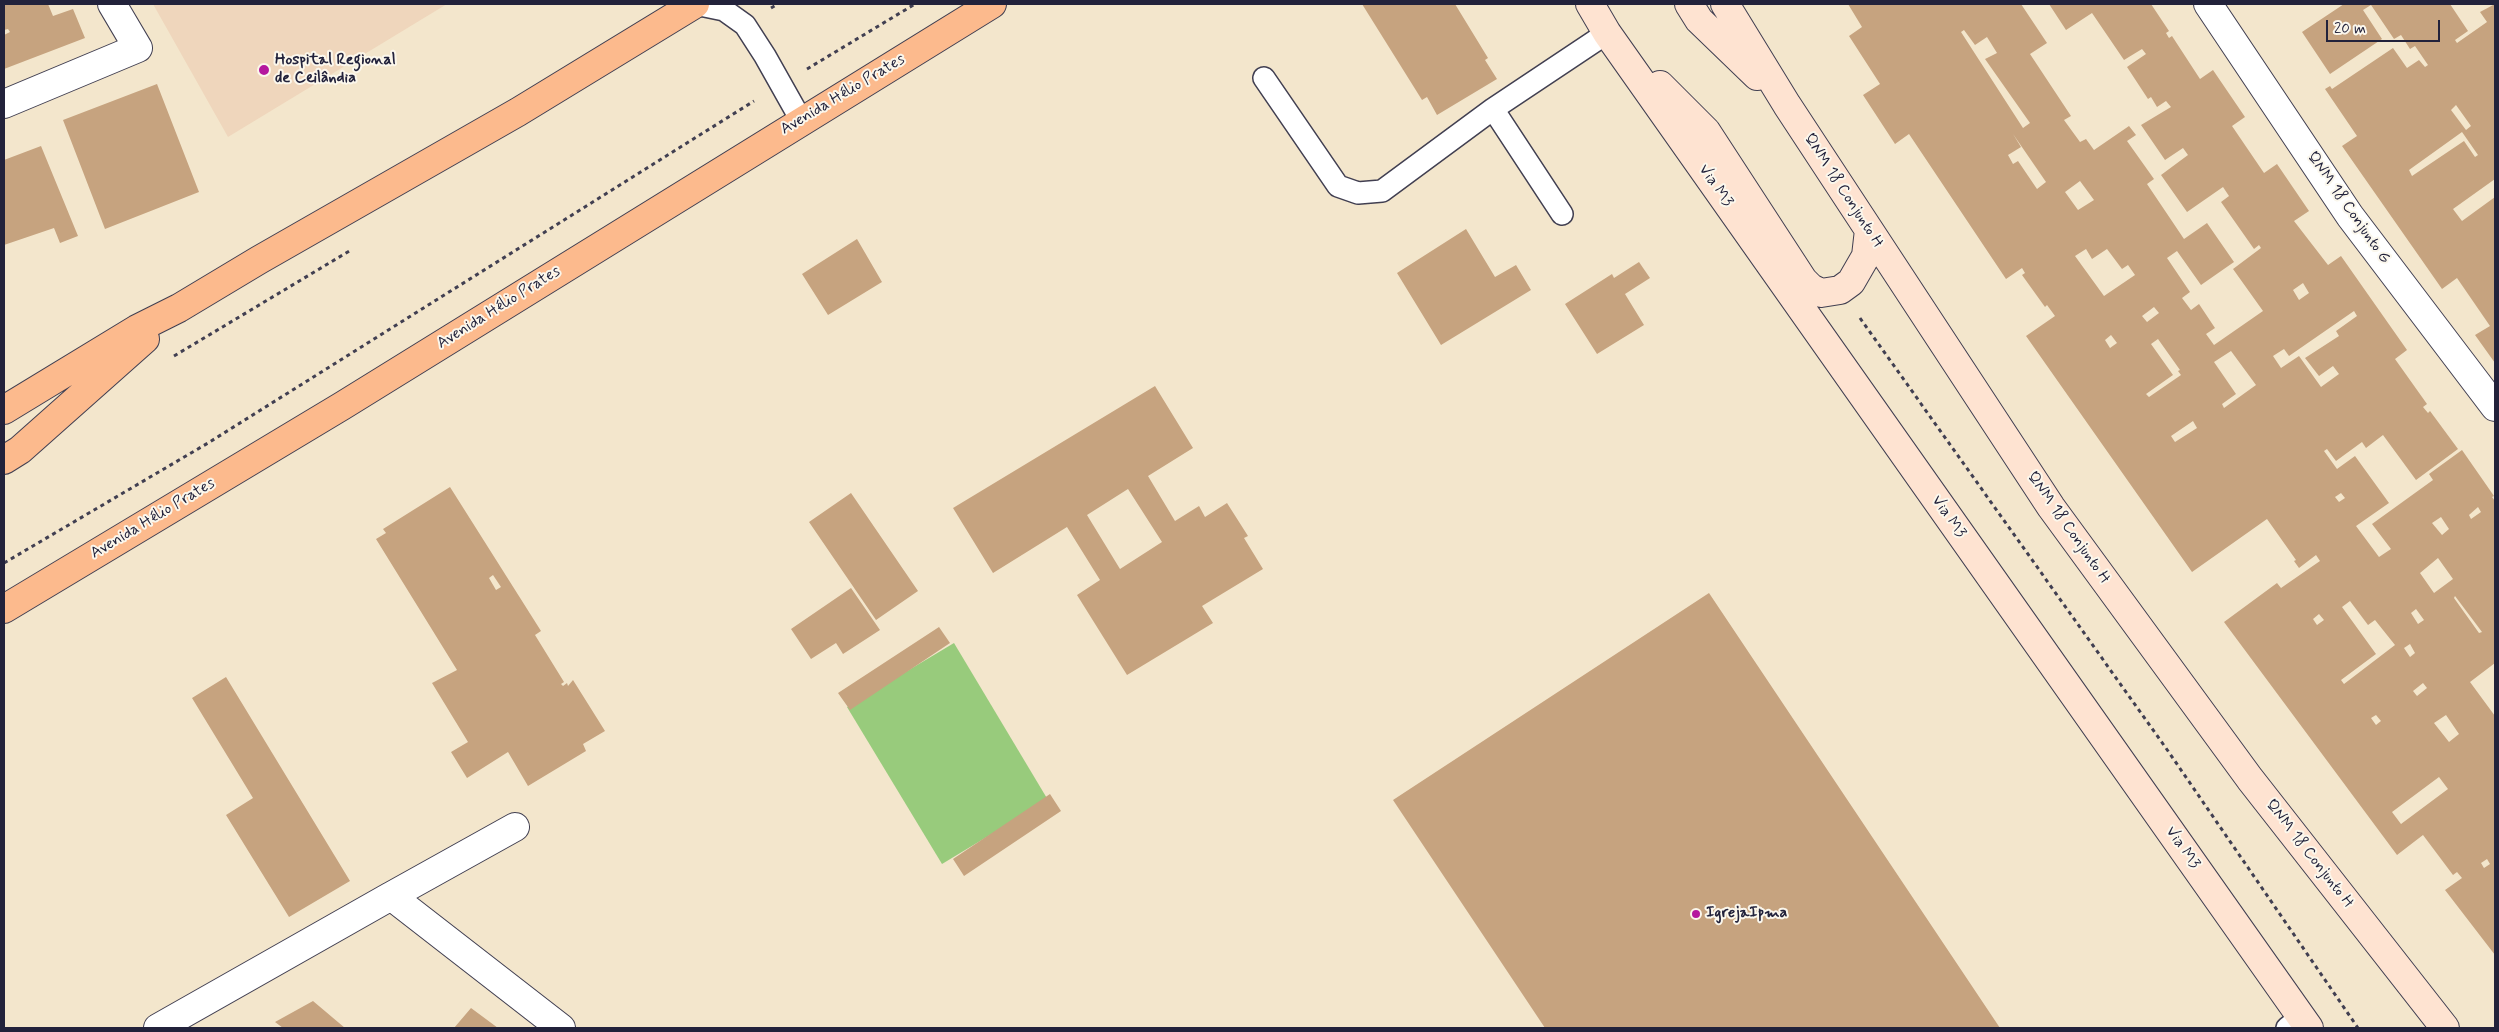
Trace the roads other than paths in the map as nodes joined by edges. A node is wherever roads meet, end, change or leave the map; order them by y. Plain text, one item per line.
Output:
1 (112, 4) edge
2 (695, 4) edge
3 (992, 4) edge
4 (1590, 4) edge
5 (1689, 4) edge
6 (1725, 4) edge
7 (2208, 4) edge
8 (1607, 33) junction
9 (1264, 78) dead end
10 (4, 104) edge
11 (1787, 105) junction
12 (1493, 109) junction
13 (801, 120) junction
14 (1562, 214) dead end
15 (1869, 230) junction
16 (179, 308) junction
17 (2495, 407) edge
18 (4, 410) edge
19 (4, 460) edge
20 (4, 609) edge
21 (515, 827) dead end
22 (391, 896) junction
23 (2299, 1024) edge
24 (158, 1028) edge
25 (561, 1028) edge
26 (2445, 1028) edge

1 - 10 street
2 - 13 lane
2 - 16 main road
3 - 13 main road, Avenida Hélio Prates
4 - 8 main road, Via M3
5 - 11 main road
6 - 11 main road, QNM 18 Conjunto H
7 - 17 street, QNM 18 Conjunto G
8 - 12 lane
8 - 15 main road
8 - 23 main road, Via M3
9 - 12 lane
11 - 15 main road, QNM 18 Conjunto H
12 - 14 lane
13 - 20 main road, Avenida Hélio Prates
15 - 26 main road, QNM 18 Conjunto H
16 - 18 main road
16 - 19 main road
21 - 22 street
22 - 24 street
22 - 25 street

